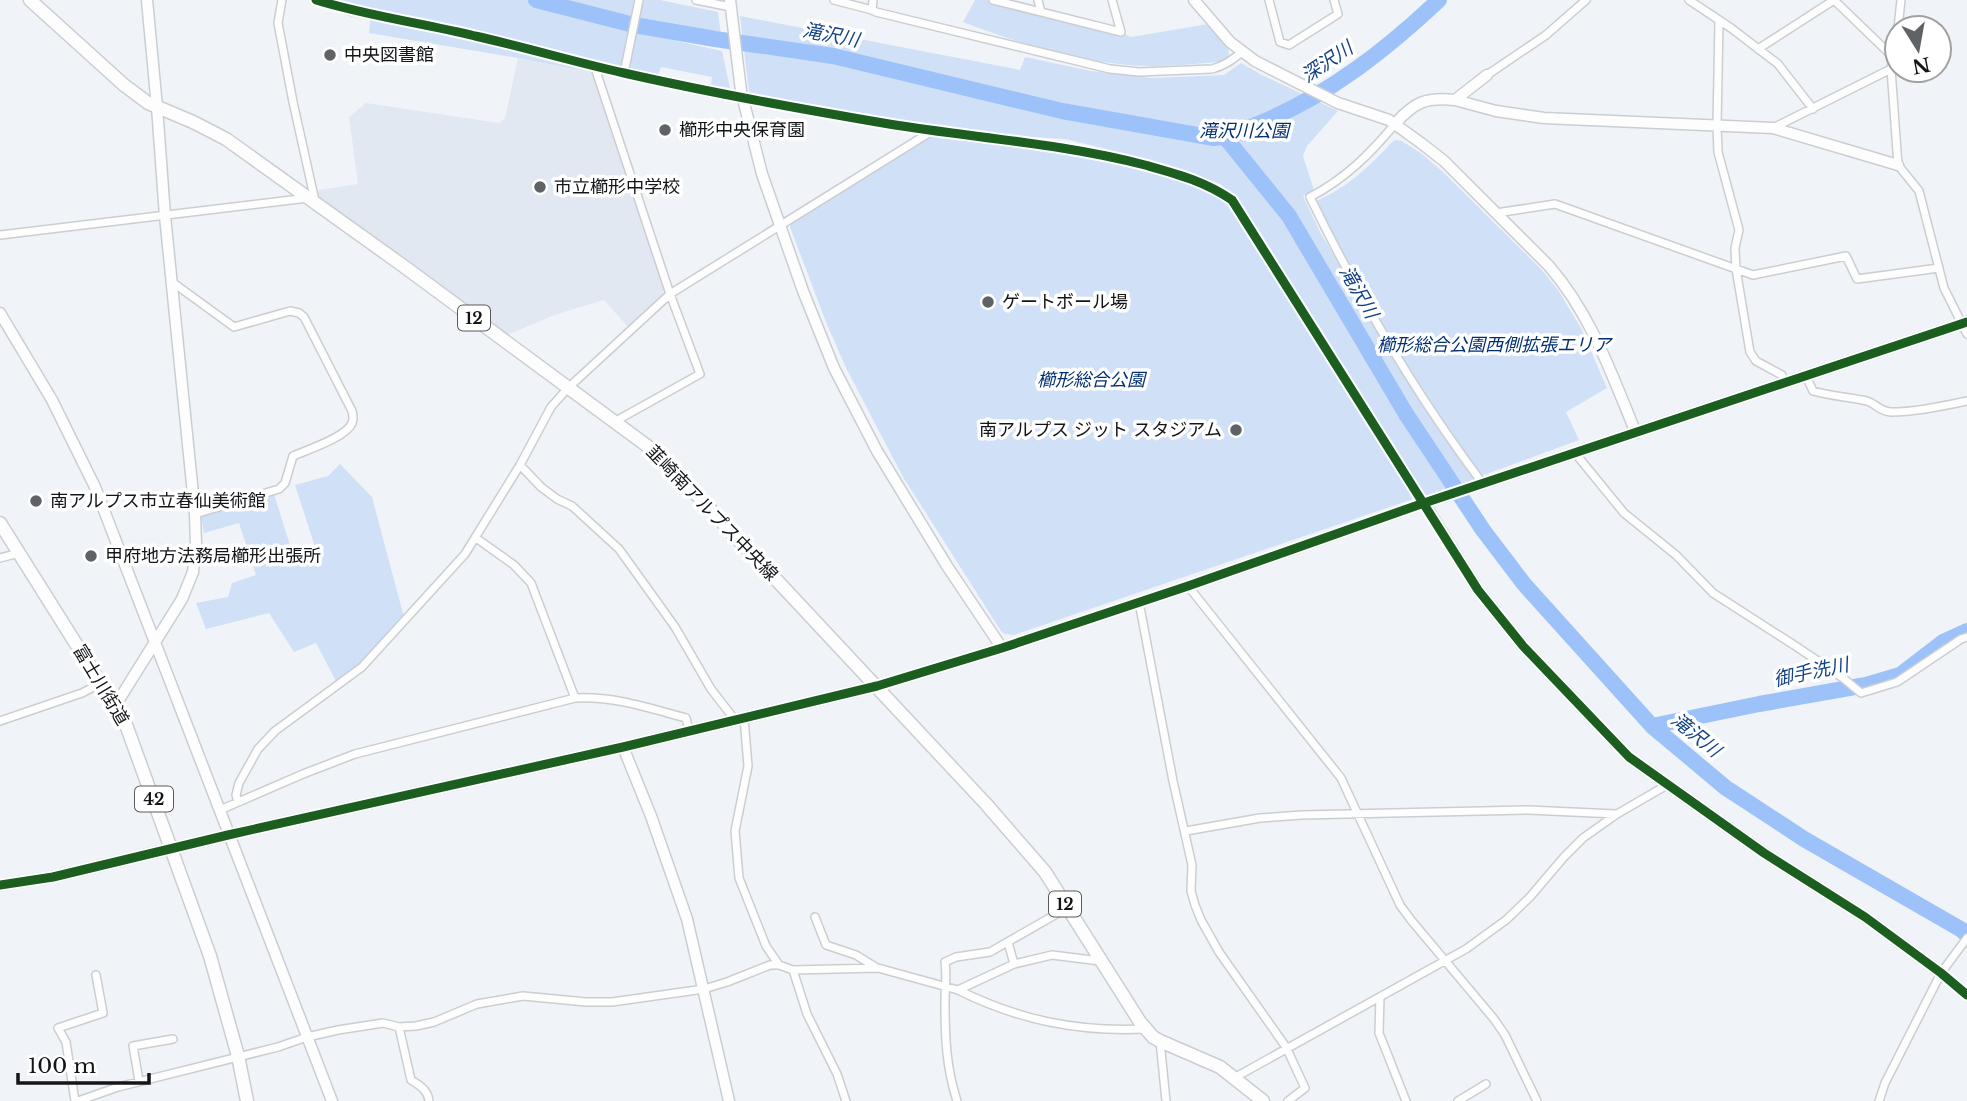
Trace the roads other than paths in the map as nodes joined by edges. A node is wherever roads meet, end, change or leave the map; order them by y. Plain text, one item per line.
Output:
1 (30, 0) edge
2 (147, 0) edge
3 (282, 0) edge
4 (316, 0) edge
5 (639, 0) edge
6 (696, 0) edge
7 (834, 0) edge
8 (873, 0) edge
9 (993, 0) edge
10 (1038, 0) edge
11 (1112, 0) edge
12 (1194, 0) edge
13 (1269, 0) edge
14 (1334, 0) edge
15 (1586, 0) edge
16 (1689, 0) edge
17 (1834, 0) edge
18 (731, 7) edge
19 (872, 10) junction
20 (1041, 12) junction
21 (1719, 20) junction
22 (1883, 46) edge
23 (1758, 49) junction
24 (1242, 51) junction
25 (594, 65) junction
26 (624, 73) junction
27 (1883, 73) edge
28 (1487, 75) joint
29 (1892, 84) edge
30 (742, 94) junction
31 (1455, 100) junction
32 (157, 107) junction
33 (1813, 109) junction
34 (1395, 124) junction
35 (1717, 126) junction
36 (1773, 128) junction
37 (932, 131) junction
38 (1898, 166) junction
39 (312, 200) junction
40 (1496, 213) junction
41 (165, 216) junction
42 (779, 225) junction
43 (0, 235) edge
44 (1938, 268) junction
45 (1736, 269) junction
46 (172, 282) junction
47 (670, 294) junction
48 (0, 313) edge
49 (1965, 327) edge
50 (1806, 376) junction
51 (1785, 383) junction
52 (568, 388) junction
53 (1967, 401) edge
54 (614, 422) junction
55 (1636, 433) junction
56 (1575, 453) junction
57 (520, 465) junction
58 (1481, 484) junction
59 (1427, 502) junction
60 (195, 514) junction
61 (0, 523) edge
62 (476, 538) junction
63 (19, 553) junction
64 (0, 558) edge
65 (1188, 586) junction
66 (1139, 602) junction
67 (1967, 637) edge
68 (155, 642) junction
69 (1002, 648) junction
70 (101, 683) junction
71 (877, 686) junction
72 (575, 698) junction
73 (115, 706) junction
74 (739, 719) junction
75 (0, 721) edge
76 (689, 731) junction
77 (623, 747) junction
78 (1667, 785) junction
79 (238, 802) junction
80 (220, 810) junction
81 (1359, 814) junction
82 (1616, 814) junction
83 (1186, 831) junction
84 (228, 835) junction
85 (170, 849) junction
86 (0, 885) edge
87 (1067, 908) junction
88 (815, 917) dead end
89 (1967, 938) edge
90 (1008, 942) junction
91 (1101, 961) junction
92 (1446, 962) junction
93 (1014, 964) junction
94 (779, 965) junction
95 (878, 968) junction
96 (793, 970) junction
97 (1941, 973) junction
98 (96, 975) dead end
99 (946, 987) junction
100 (704, 989) junction
101 (958, 990) junction
102 (1967, 995) edge
103 (1380, 997) junction
104 (399, 1027) junction
105 (1146, 1028) junction
106 (307, 1037) junction
107 (173, 1039) dead end
108 (1160, 1041) junction
109 (1286, 1047) junction
110 (238, 1056) junction
111 (1234, 1078) junction
112 (139, 1081) junction
113 (1486, 1084) dead end
114 (76, 1101) edge
115 (247, 1101) edge
116 (332, 1101) edge
117 (429, 1101) edge
118 (729, 1101) edge
119 (846, 1101) edge
120 (957, 1101) edge
121 (1166, 1101) edge
122 (1263, 1101) edge
123 (1288, 1101) edge
124 (1406, 1101) edge
125 (1458, 1101) edge
126 (1536, 1101) edge
127 (1879, 1101) edge

1 - 32 main road, 韮崎南アルプス中央線 / 12
2 - 32 street
3 - 39 street
4 - 25 street
5 - 26 street
6 - 18 street
7 - 19 street
8 - 19 street
9 - 20 street
10 - 20 street
11 - 20 street
12 - 24 street
13 - 14 street
15 - 28 street
16 - 21 street
17 - 22 street
17 - 23 street
18 - 30 street
19 - 24 street
21 - 23 street
21 - 35 street
23 - 33 street
24 - 34 street
25 - 26 street
25 - 47 street
26 - 30 street
27 - 33 street
28 - 31 street
29 - 38 street
30 - 37 street
30 - 42 street
31 - 34 street
31 - 35 street
32 - 39 main road, 韮崎南アルプス中央線 / 12
32 - 41 street
33 - 36 street
34 - 40 street
34 - 58 street
35 - 36 street
35 - 45 street
36 - 38 street
37 - 42 street
37 - 59 street
38 - 44 street
39 - 41 street
39 - 52 main road, 韮崎南アルプス中央線 / 12
40 - 45 street
40 - 55 street
41 - 43 street
41 - 46 street
42 - 47 street
42 - 69 street
44 - 45 street
44 - 49 street
45 - 51 street
46 - 60 street
46 - 60 street
47 - 52 street
47 - 54 street
48 - 68 street
49 - 50 street
50 - 51 street
50 - 53 street
51 - 55 street
52 - 54 main road, 韮崎南アルプス中央線 / 12
52 - 57 street
54 - 71 main road, 韮崎南アルプス中央線 / 12
55 - 56 street
56 - 58 street
56 - 67 street
57 - 62 street
57 - 74 street
58 - 59 street
59 - 65 street
59 - 78 street
60 - 68 street
61 - 63 main road, 富士川街道 / 42
62 - 72 street
62 - 79 street
63 - 64 street
63 - 70 main road, 富士川街道 / 42
65 - 66 street
65 - 81 street
66 - 69 street
66 - 83 street
68 - 73 street
68 - 80 street
69 - 71 street
70 - 73 main road, 富士川街道 / 42
70 - 75 street
71 - 74 street
71 - 87 main road, 韮崎南アルプス中央線 / 12
72 - 76 street
72 - 79 street
73 - 85 main road, 富士川街道 / 42
74 - 76 street
74 - 94 street
76 - 77 street
77 - 84 street
77 - 100 street
78 - 82 street
78 - 97 street
79 - 80 street
80 - 84 street
81 - 82 street
81 - 83 street
81 - 92 street
82 - 92 street
83 - 109 street
84 - 85 street
84 - 106 street
85 - 86 street
85 - 110 main road, 富士川街道 / 42
87 - 90 street
87 - 91 main road, 韮崎南アルプス中央線 / 12
88 - 95 street
89 - 97 street
90 - 93 street
90 - 99 street
91 - 93 street
91 - 105 main road, 韮崎南アルプス中央線 / 12
92 - 103 street
92 - 126 street
93 - 101 street
94 - 96 street
94 - 100 street
95 - 96 street
95 - 99 street
96 - 119 street
97 - 102 street
97 - 127 street
98 - 114 street
99 - 101 street
99 - 120 street
100 - 104 street
100 - 118 street
101 - 105 street
103 - 109 street
103 - 124 street
104 - 106 street
104 - 117 street
105 - 108 main road, 韮崎南アルプス中央線 / 12
106 - 110 street
106 - 116 street
107 - 112 street
108 - 111 main road, 韮崎南アルプス中央線 / 12
108 - 121 street
109 - 111 street
109 - 123 street
110 - 112 street
110 - 115 main road, 富士川街道 / 42
111 - 122 main road, 韮崎南アルプス中央線 / 12
112 - 114 street
113 - 125 street

